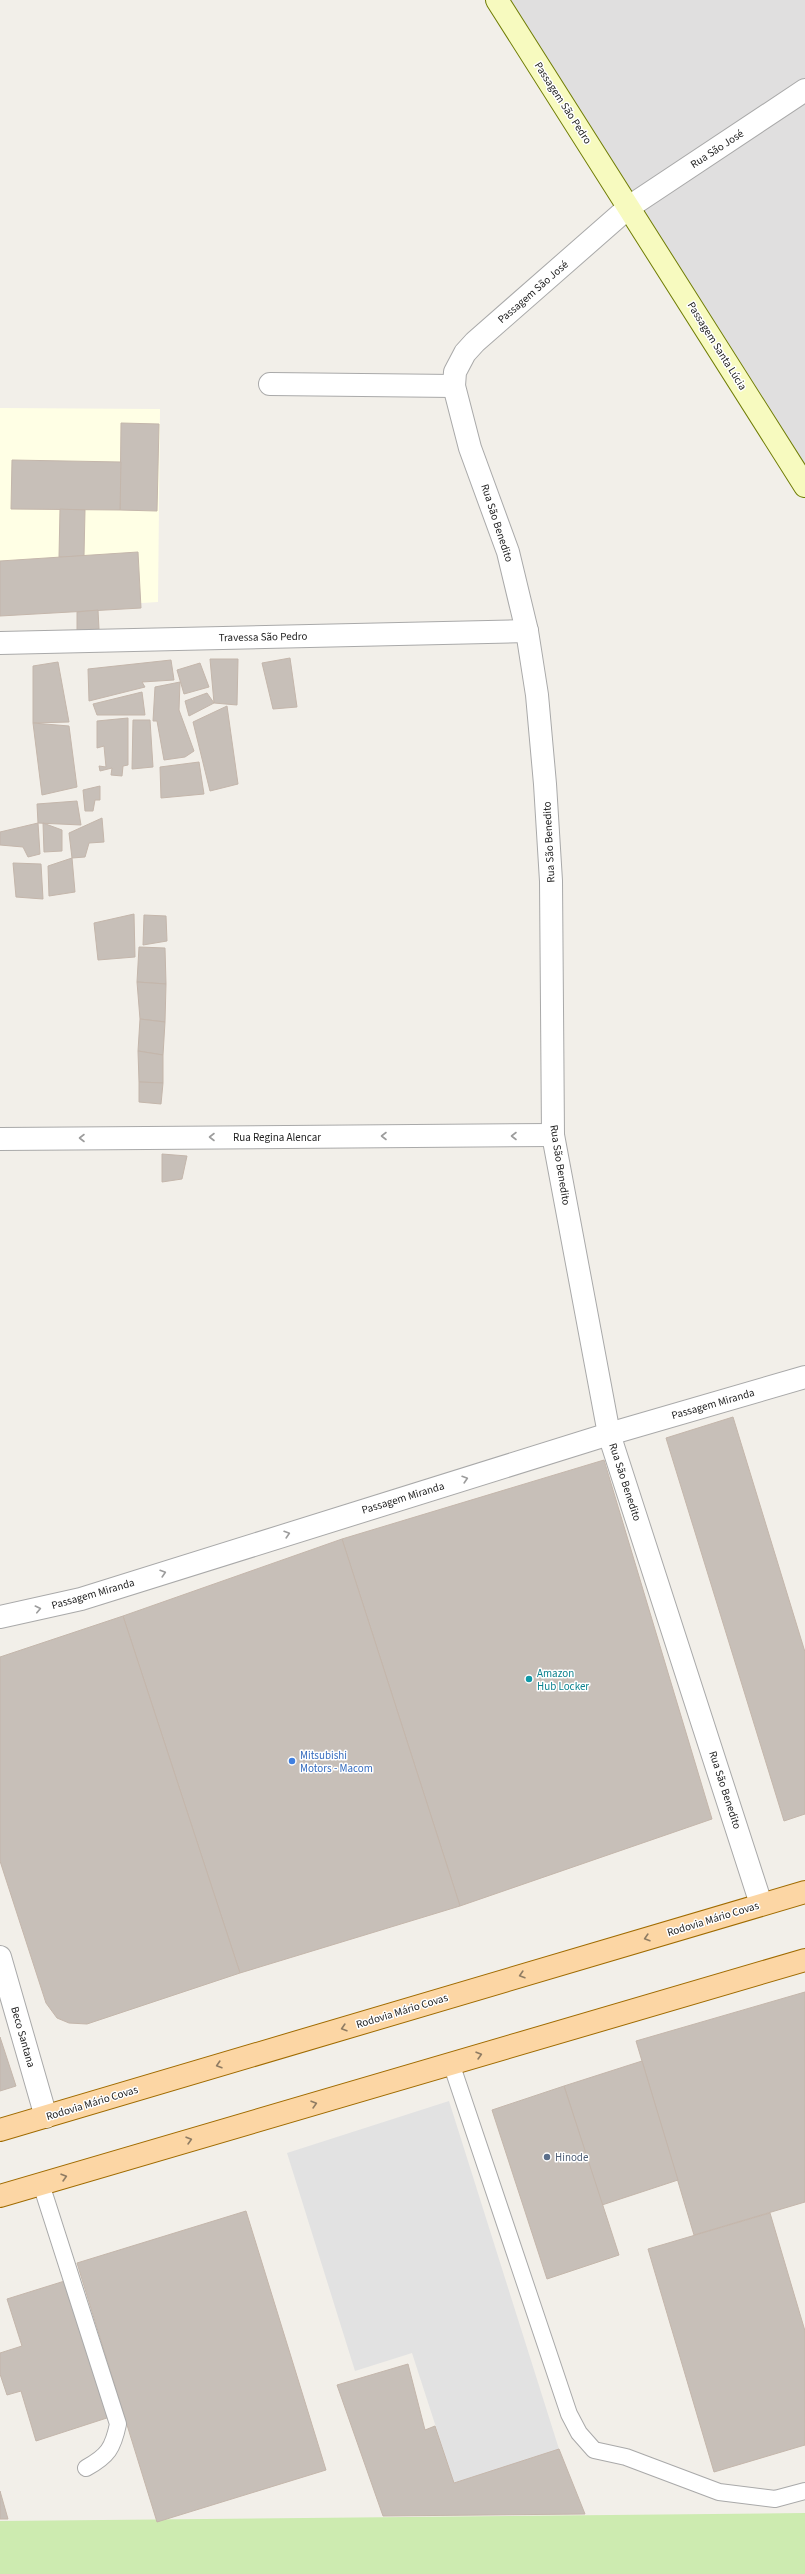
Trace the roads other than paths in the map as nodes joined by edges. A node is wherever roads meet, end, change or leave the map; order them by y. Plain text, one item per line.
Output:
1 (497, 0) edge
2 (805, 90) edge
3 (629, 207) junction
4 (270, 384) dead end
5 (454, 386) junction
6 (805, 486) edge
7 (527, 631) junction
8 (0, 643) edge
9 (553, 1136) junction
10 (0, 1138) edge
11 (805, 1377) edge
12 (609, 1434) junction
13 (0, 1617) edge
14 (805, 1892) edge
15 (762, 1904) junction
16 (0, 1957) edge
17 (805, 1960) edge
18 (451, 2063) junction
19 (46, 2117) junction
20 (0, 2130) edge
21 (41, 2184) junction
22 (0, 2196) edge
23 (86, 2468) dead end
24 (805, 2491) edge

1 - 3 street, Passagem São Pedro
2 - 3 street, Rua São José
3 - 5 street, Passagem São José
3 - 6 street, Passagem Santa Lúcia
4 - 5 street
5 - 7 street, Rua São Benedito
7 - 8 street, Travessa São Pedro
7 - 9 street, Rua São Benedito
9 -> 10 street, Rua Regina Alencar
9 - 12 street, Rua São Benedito
11 - 12 street, Passagem Miranda
13 -> 12 street, Passagem Miranda
12 - 15 street, Rua São Benedito
14 - 15 main road, Rodovia Mário Covas
15 -> 19 main road, Rodovia Mário Covas
16 - 19 street, Beco Santana
18 -> 17 main road
21 -> 18 main road
18 - 24 lane
19 - 20 main road, Rodovia Mário Covas
21 - 22 main road
21 - 23 lane

